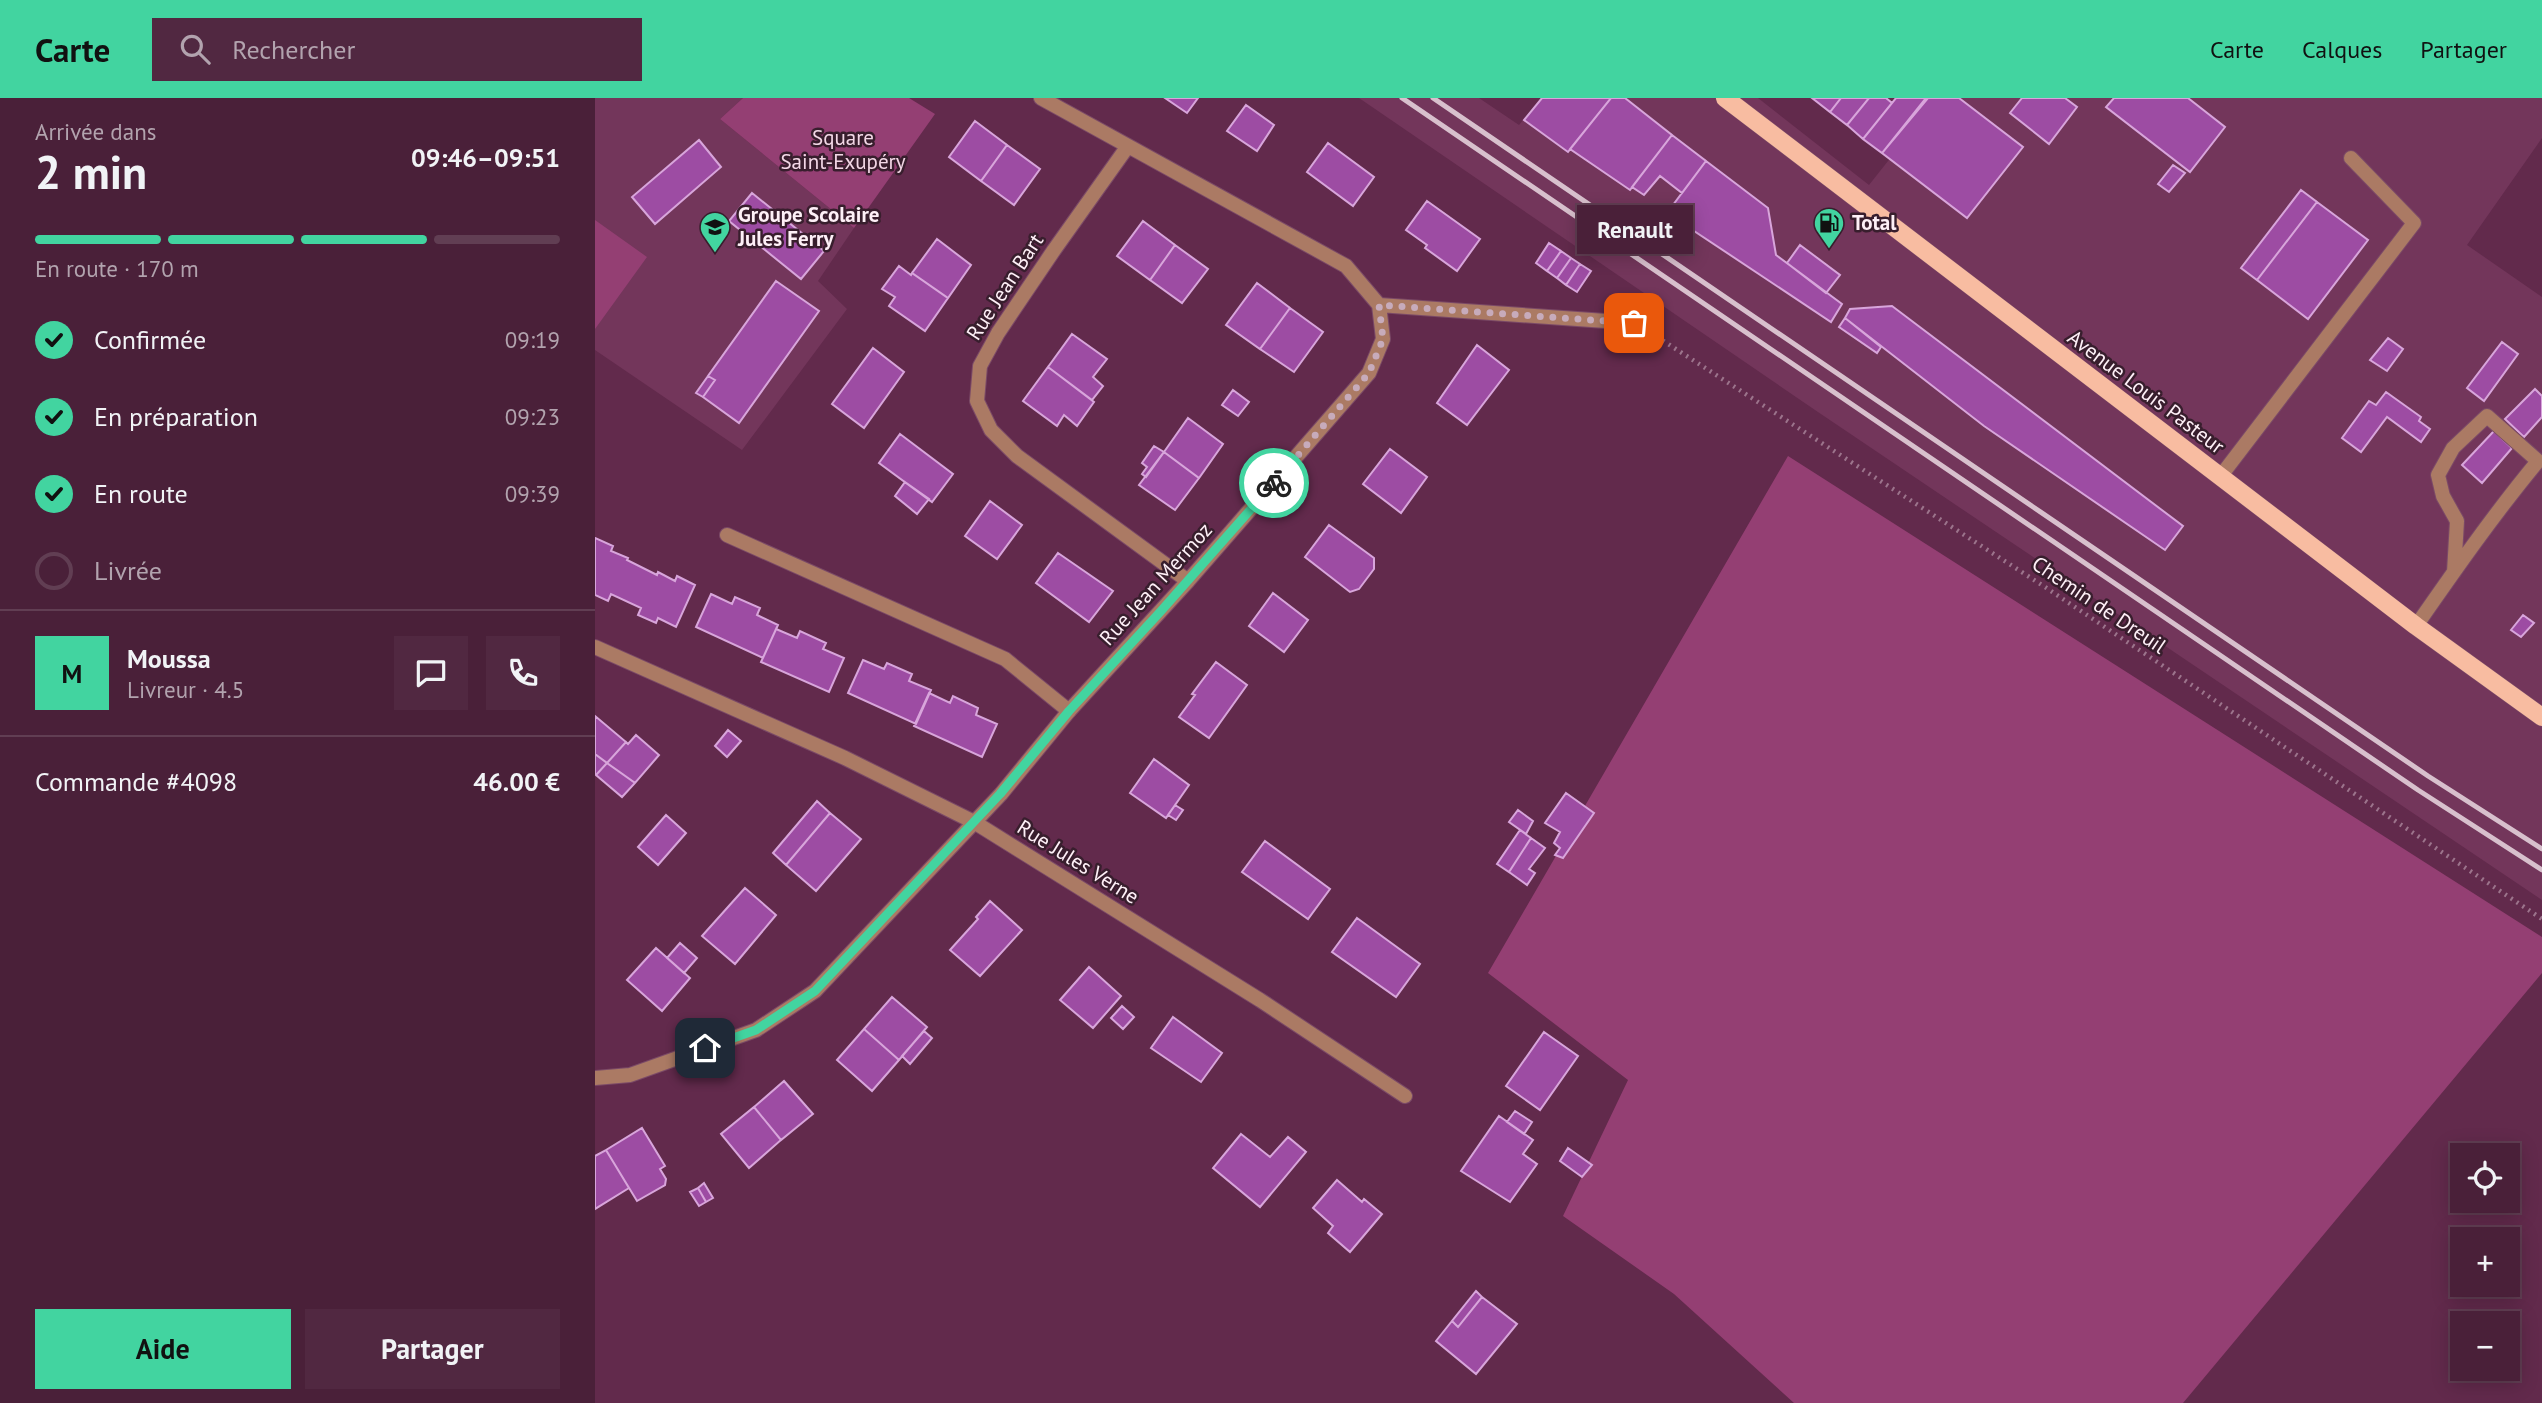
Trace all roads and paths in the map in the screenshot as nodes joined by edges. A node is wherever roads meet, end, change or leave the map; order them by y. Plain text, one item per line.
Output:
1 (1041, 98) edge
2 (1725, 98) edge
3 (1128, 146) junction
4 (2351, 158) dead end
5 (1379, 305) junction
6 (1634, 323) joint
7 (2220, 477) junction
8 (727, 535) dead end
9 (2454, 572) junction
10 (1188, 581) junction
11 (2416, 626) junction
12 (595, 647) edge
13 (1069, 711) junction
14 (2542, 717) edge
15 (974, 822) junction
16 (2542, 919) edge
17 (595, 1078) edge
18 (1405, 1096) dead end

1 - 3 street
2 - 7 main road, Avenue Louis Pasteur
3 - 5 street
3 - 10 street, Rue Jean Bart
4 - 7 street
5 - 6 street
5 - 10 street, Rue Jean Mermoz
6 - 16 path, Chemin de Dreuil
7 - 11 main road, Avenue Louis Pasteur
8 - 13 street
9 - 9 street
9 - 11 street
10 - 13 street, Rue Jean Mermoz
11 - 14 main road, Avenue Louis Pasteur
12 - 15 street, Rue Jules Verne
13 - 15 street, Rue Jean Mermoz
15 - 17 street, Rue Jean Mermoz
15 - 18 street, Rue Jules Verne

